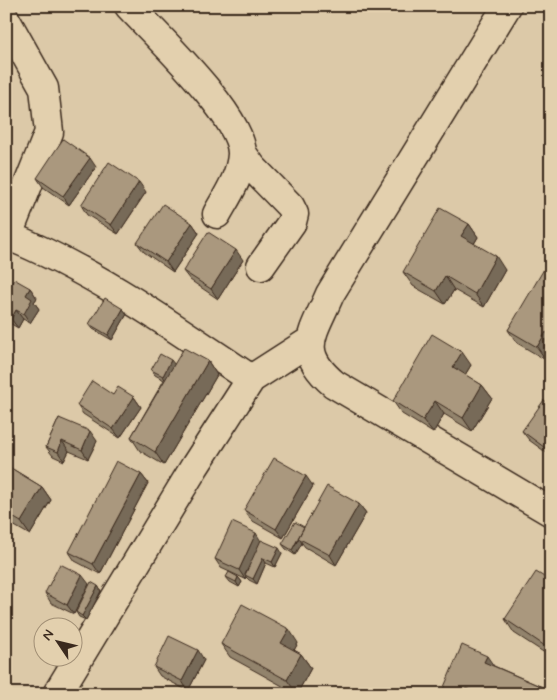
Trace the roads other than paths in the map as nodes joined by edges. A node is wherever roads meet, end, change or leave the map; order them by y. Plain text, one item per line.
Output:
1 (129, 6) edge
2 (507, 6) edge
3 (6, 20) edge
4 (242, 153) junction
5 (217, 214) dead end
6 (7, 237) edge
7 (261, 266) dead end
8 (310, 341) junction
9 (251, 379) junction
10 (551, 512) edge
11 (57, 694) edge

1 - 4 street
2 - 8 street
3 - 6 street
4 - 5 street
4 - 7 street
6 - 9 street
8 - 9 street
8 - 10 street
9 - 11 street

